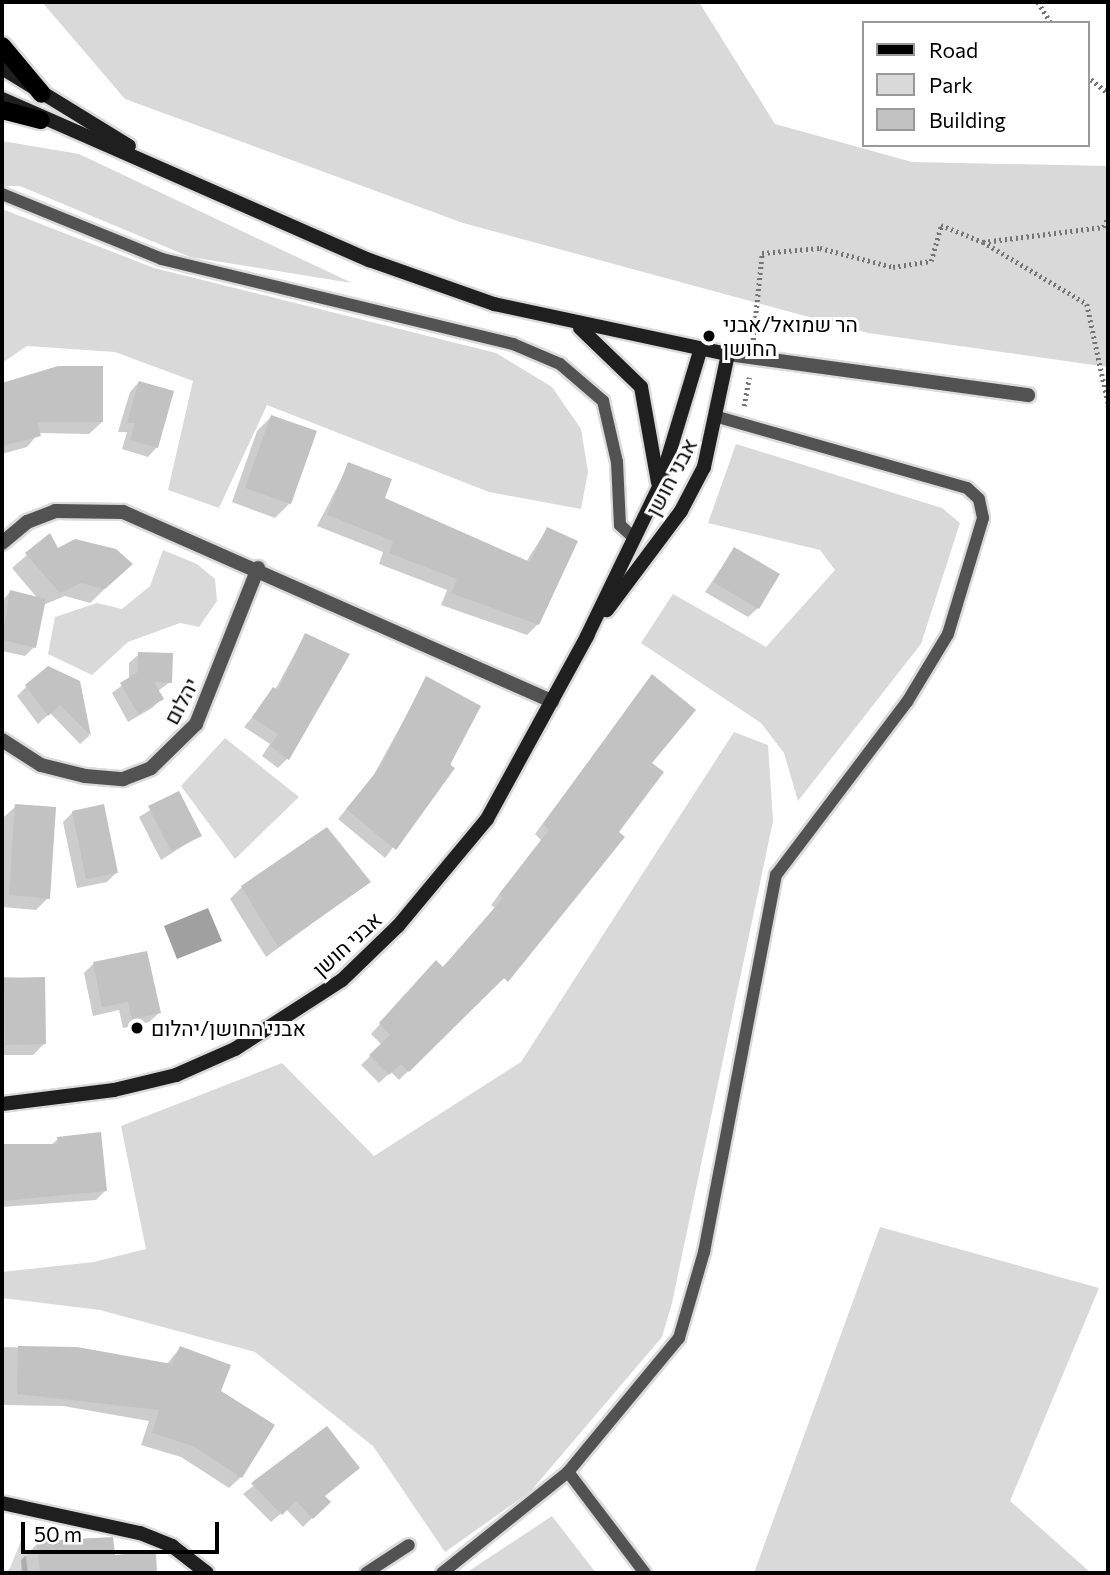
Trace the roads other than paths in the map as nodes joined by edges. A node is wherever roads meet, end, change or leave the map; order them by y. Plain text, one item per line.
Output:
1 (2, 46) edge
2 (2, 68) edge
3 (42, 94) junction
4 (2, 99) edge
5 (2, 110) edge
6 (41, 120) junction
7 (166, 168) junction
8 (2, 194) edge
9 (577, 324) junction
10 (701, 348) junction
11 (728, 354) junction
12 (1028, 395) dead end
13 (718, 417) junction
14 (659, 487) junction
15 (634, 538) junction
16 (2, 542) edge
17 (258, 568) junction
18 (587, 636) junction
19 (552, 701) junction
20 (4, 747) edge
21 (2, 1104) edge
22 (568, 1472) junction
23 (2, 1503) edge
24 (409, 1545) dead end
25 (207, 1573) edge
26 (366, 1573) edge
27 (442, 1573) edge
28 (645, 1573) edge

1 - 3 main road
2 - 3 street
3 - 7 street
4 - 6 street
5 - 6 main road
6 - 7 street
7 - 9 street
8 - 15 lane
9 - 10 street
9 - 14 street
10 - 11 street
10 - 14 street, אבני חושן
11 - 12 street
11 - 13 street, אבני חושן
13 - 18 street, אבני חושן
13 - 22 lane
14 - 15 street, אבני חושן
15 - 18 street, אבני חושן
16 - 17 street
17 - 19 street
17 - 20 street, יהלום
18 - 19 street, אבני חושן
19 - 21 street, אבני חושן
22 - 27 lane
22 - 28 lane
23 - 25 street
24 - 26 lane

